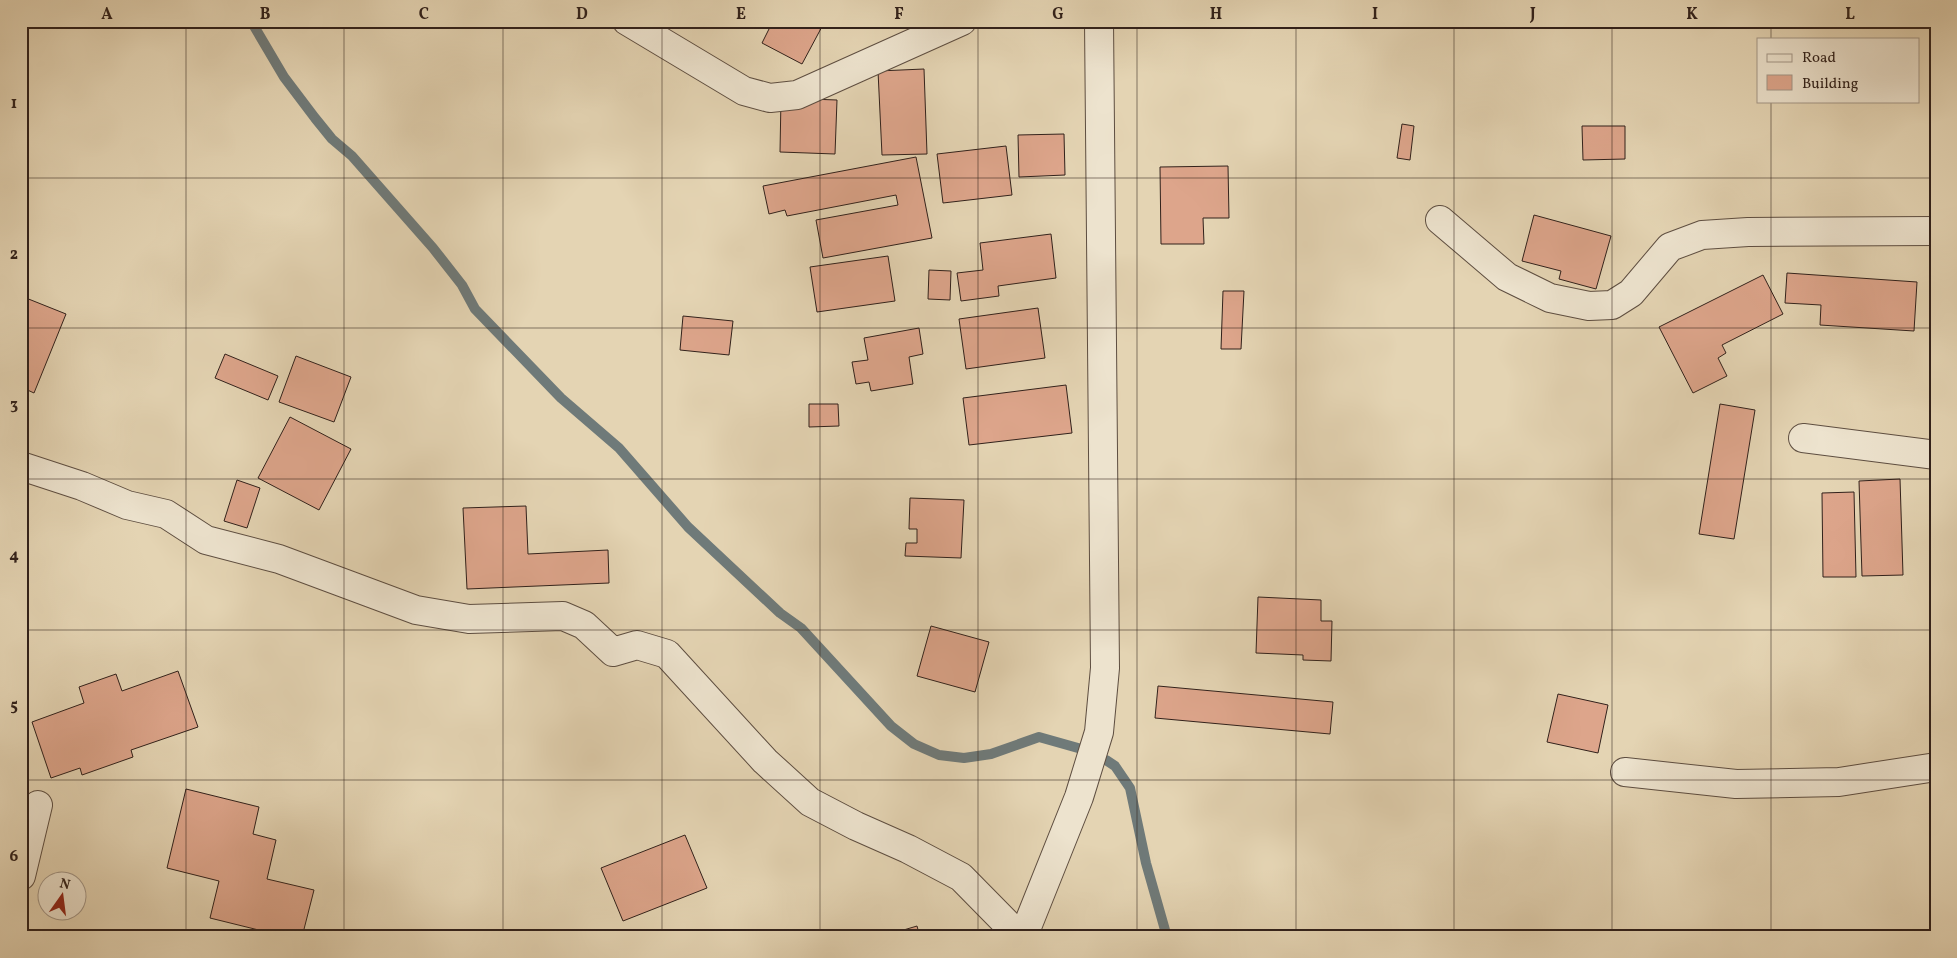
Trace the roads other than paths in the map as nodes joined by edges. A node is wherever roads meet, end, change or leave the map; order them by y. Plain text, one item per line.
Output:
1 (627, 21) edge
2 (962, 21) edge
3 (1099, 21) edge
4 (1440, 220) dead end
5 (1936, 231) edge
6 (1803, 438) dead end
7 (1936, 455) edge
8 (21, 466) edge
9 (1936, 767) edge
10 (1625, 772) dead end
11 (38, 805) dead end
12 (21, 876) edge
13 (1021, 937) edge

1 - 2 street
3 - 13 street
4 - 5 street
6 - 7 street
8 - 13 street
9 - 10 street
11 - 12 street

